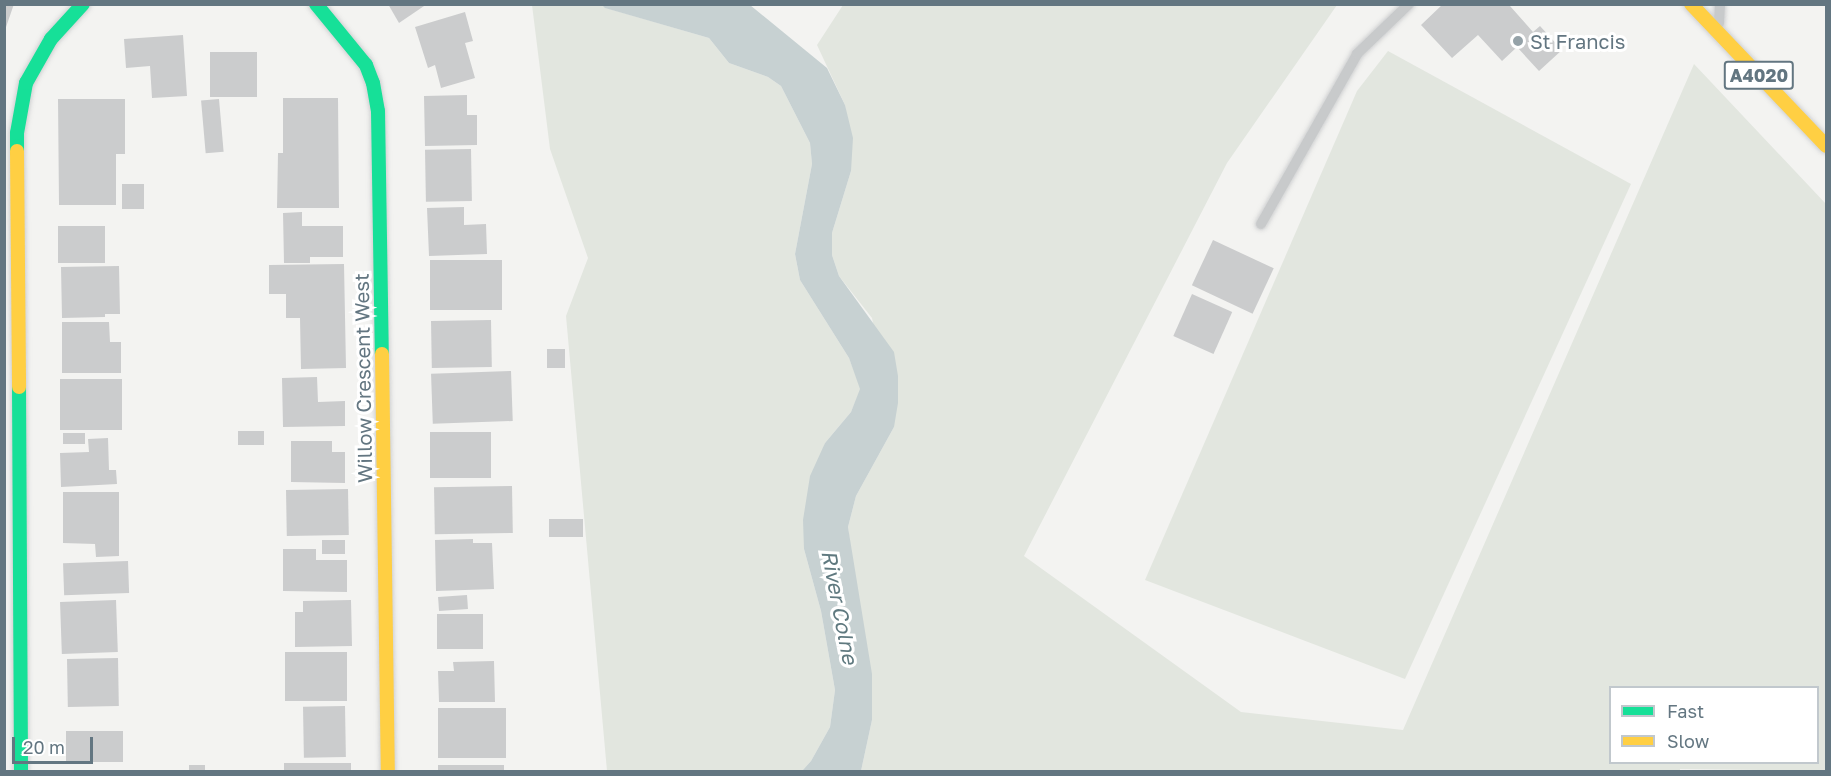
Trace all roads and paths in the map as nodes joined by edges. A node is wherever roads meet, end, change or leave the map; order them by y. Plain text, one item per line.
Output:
1 (83, 4) edge
2 (316, 4) edge
3 (1409, 4) edge
4 (1691, 4) edge
5 (1720, 4) edge
6 (1718, 32) junction
7 (1827, 146) edge
8 (1261, 224) dead end
9 (21, 771) edge
10 (388, 771) edge

1 - 9 street
2 - 10 street, Willow Crescent West
3 - 8 lane
4 - 6 street, A4020
5 - 6 lane
6 - 7 street, A4020

